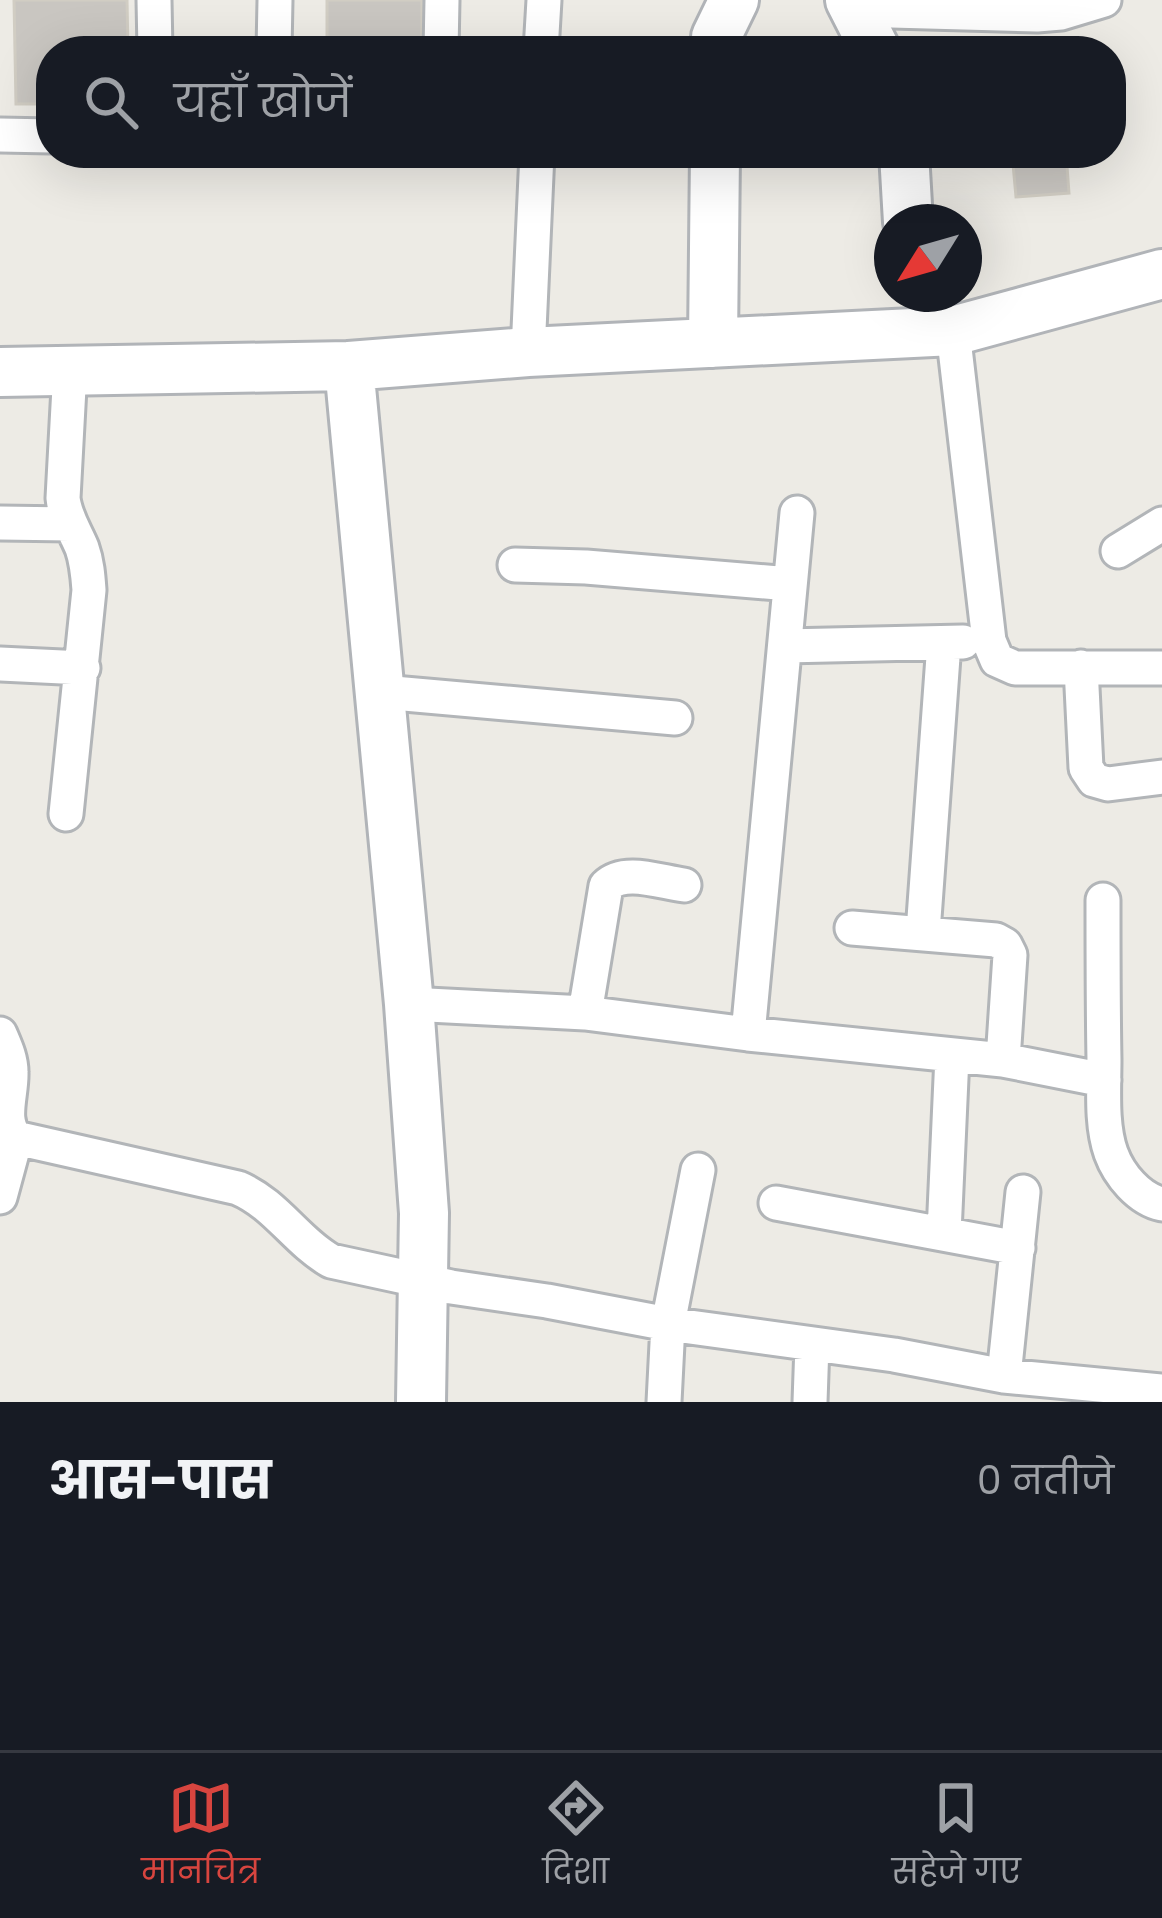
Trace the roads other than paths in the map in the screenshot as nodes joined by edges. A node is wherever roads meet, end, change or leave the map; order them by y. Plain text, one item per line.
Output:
1 (154, 0) edge
2 (275, 0) edge
3 (442, 0) edge
4 (544, 0) edge
5 (1089, 3) edge
6 (860, 20) edge
7 (155, 36) edge
8 (274, 36) edge
9 (441, 36) edge
10 (543, 36) edge
11 (0, 135) edge
12 (36, 136) edge
13 (536, 168) edge
14 (715, 168) edge
15 (905, 168) edge
16 (907, 204) edge
17 (1162, 275) edge
18 (904, 313) edge
19 (952, 332) junction
20 (713, 343) junction
21 (528, 352) junction
22 (349, 366) junction
23 (70, 369) junction
24 (0, 372) edge
25 (797, 513) dead end
26 (0, 523) edge
27 (70, 524) junction
28 (1162, 524) edge
29 (1118, 551) dead end
30 (515, 565) dead end
31 (790, 584) junction
32 (989, 641) junction
33 (944, 643) junction
34 (785, 646) junction
35 (0, 664) edge
36 (1082, 667) junction
37 (82, 668) junction
38 (1162, 668) edge
39 (382, 692) junction
40 (675, 718) dead end
41 (1162, 777) edge
42 (66, 814) dead end
43 (684, 885) dead end
44 (1103, 900) dead end
45 (852, 928) dead end
46 (923, 932) junction
47 (410, 1004) junction
48 (585, 1013) junction
49 (0, 1034) edge
50 (748, 1034) junction
51 (952, 1056) junction
52 (1003, 1060) junction
53 (1104, 1080) junction
54 (8, 1133) edge
55 (698, 1170) dead end
56 (1023, 1192) dead end
57 (0, 1197) edge
58 (776, 1203) dead end
59 (1162, 1204) edge
60 (944, 1233) junction
61 (1018, 1248) junction
62 (424, 1280) junction
63 (668, 1324) junction
64 (812, 1344) junction
65 (1013, 1384) edge
66 (1162, 1391) edge
67 (421, 1402) edge
68 (664, 1402) edge
69 (810, 1402) edge

1 - 7 street
2 - 8 street
3 - 9 street
4 - 10 street
5 - 6 street
11 - 12 street
13 - 21 street
14 - 20 main road
15 - 16 main road
17 - 19 main road
18 - 19 main road
18 - 20 main road
19 - 32 street
20 - 21 main road
21 - 22 main road
22 - 23 main road
22 - 39 main road
23 - 24 main road
23 - 27 street
25 - 31 street
26 - 27 street
27 - 37 street
28 - 29 street
30 - 31 street
31 - 34 street
32 - 33 street
32 - 36 street
33 - 34 street
33 - 46 street
34 - 50 street
35 - 37 street
36 - 38 street
36 - 41 street
37 - 42 street
39 - 40 street
39 - 47 main road
43 - 48 street
44 - 53 street
45 - 46 street
46 - 52 street
47 - 48 street
47 - 62 main road
48 - 50 street
49 - 54 street
50 - 51 street
51 - 52 street
51 - 60 street
52 - 53 street
53 - 59 street
54 - 57 street
54 - 62 street
55 - 63 street
56 - 61 street
58 - 60 street
60 - 61 street
61 - 65 street
62 - 63 street
62 - 67 main road
63 - 64 street
63 - 68 street
64 - 65 street
64 - 69 street
65 - 66 street

